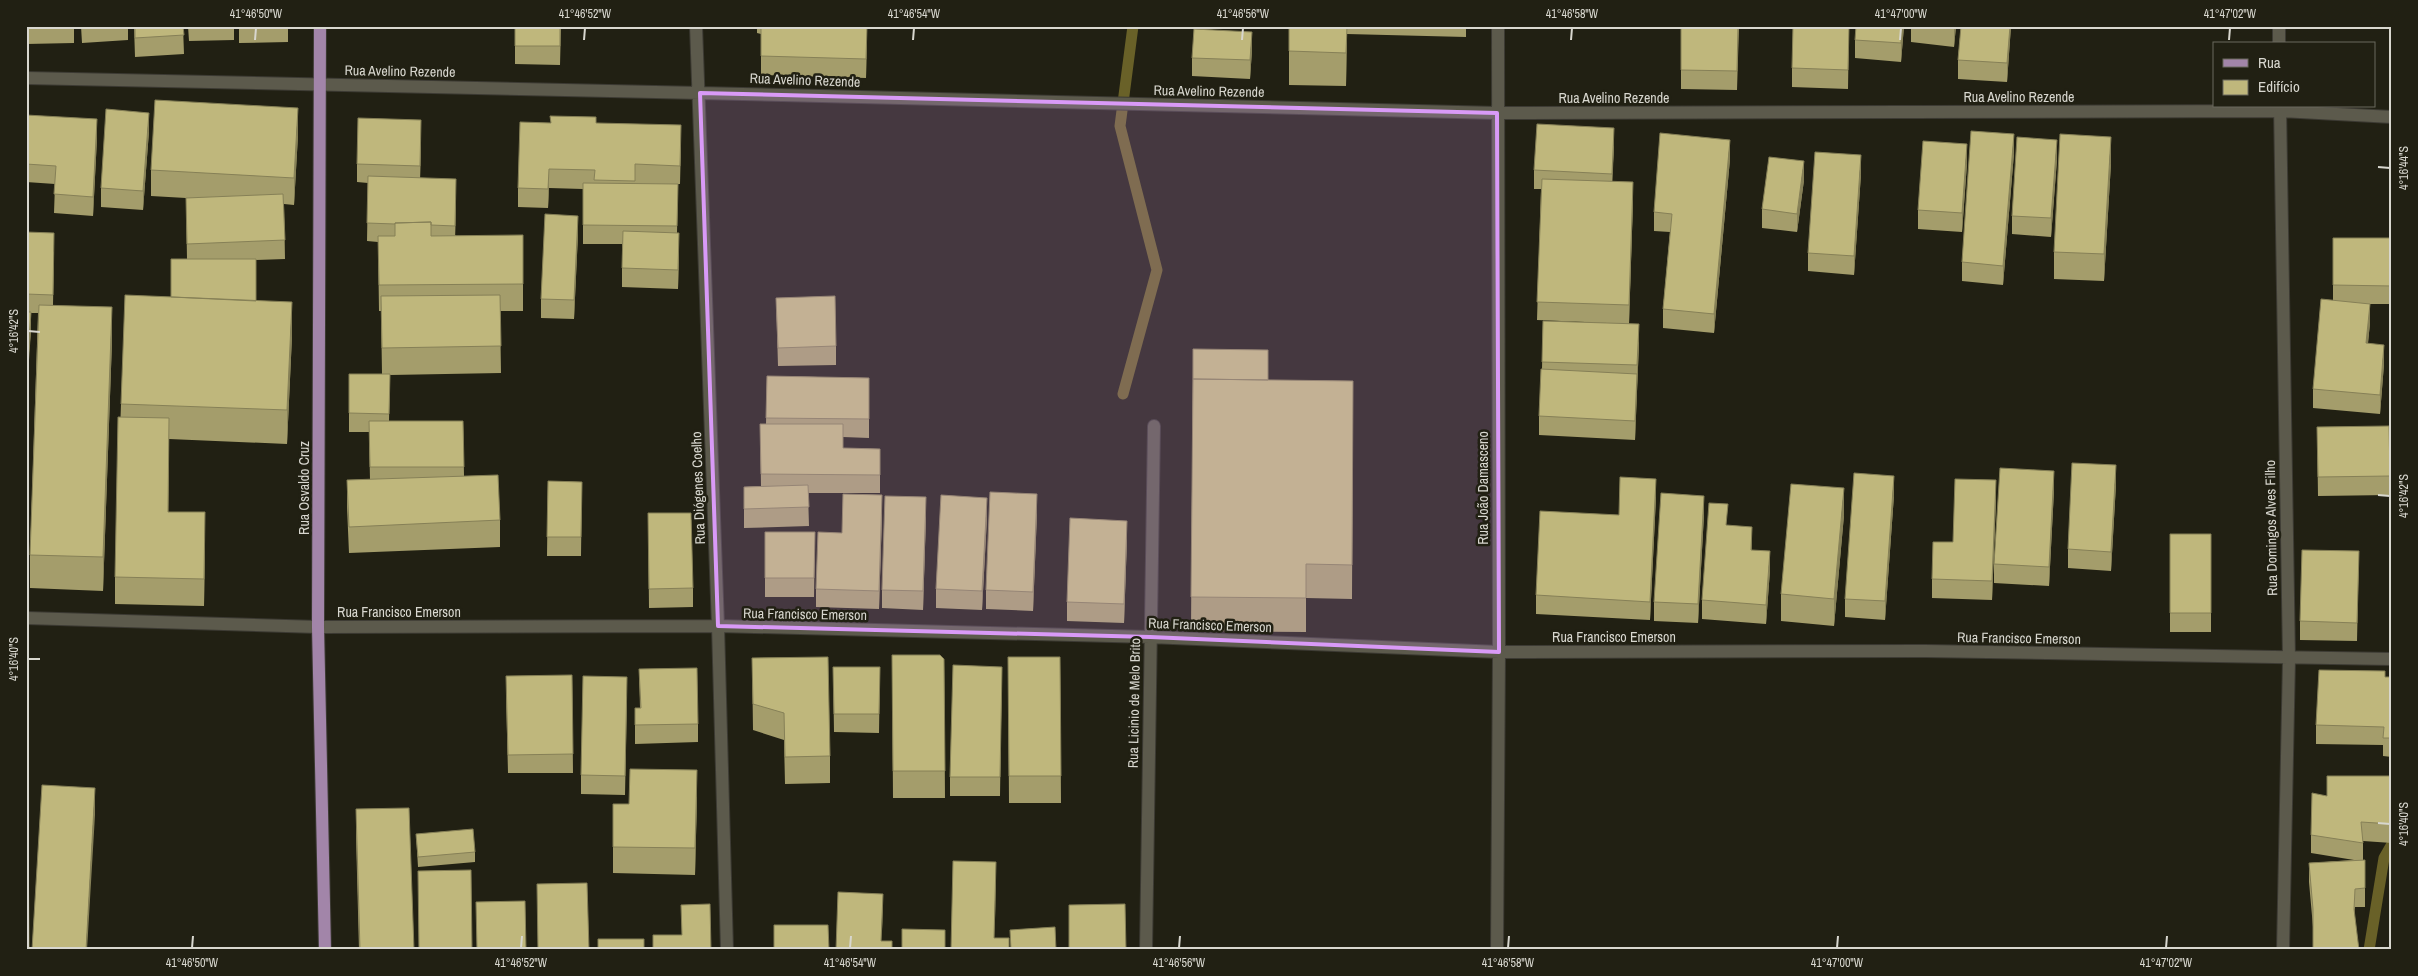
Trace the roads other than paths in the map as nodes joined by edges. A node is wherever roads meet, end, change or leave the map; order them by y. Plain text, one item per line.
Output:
1 (320, 26) edge
2 (696, 26) edge
3 (1498, 26) edge
4 (2279, 26) edge
5 (2279, 42) edge
6 (26, 78) edge
7 (321, 84) junction
8 (700, 92) junction
9 (2280, 109) edge
10 (1496, 114) junction
11 (2392, 117) edge
12 (1154, 426) dead end
13 (26, 618) edge
14 (718, 626) junction
15 (318, 627) junction
16 (1150, 637) junction
17 (1499, 652) junction
18 (2289, 659) junction
19 (2392, 659) edge
20 (324, 950) edge
21 (727, 950) edge
22 (1146, 950) edge
23 (1497, 950) edge
24 (2283, 950) edge

1 - 7 main road, Rua Osvaldo Cruz
2 - 8 street, Rua Diógenes Coelho
3 - 10 street, Rua João Damasceno
4 - 5 street
6 - 7 street, Rua Avelino Rezende
7 - 8 street, Rua Avelino Rezende
7 - 15 main road, Rua Osvaldo Cruz
8 - 10 street, Rua Avelino Rezende
8 - 14 street, Rua Diógenes Coelho
9 - 10 street, Rua Avelino Rezende
9 - 11 street, Rua Avelino Rezende
9 - 18 street, Rua Domingos Alves Filho
10 - 17 street, Rua João Damasceno
12 - 16 street, Rua Licinio de Melo Brito
13 - 15 street, Rua Francisco Emerson
14 - 15 street, Rua Francisco Emerson
14 - 16 street, Rua Francisco Emerson
14 - 21 street, Rua Diógenes Coelho
15 - 20 main road, Rua Osvaldo Cruz
16 - 17 street, Rua Francisco Emerson
16 - 22 street, Rua Licinio de Melo Brito
17 - 18 street, Rua Francisco Emerson
17 - 23 street, Rua João Damasceno
18 - 19 street, Rua Francisco Emerson
18 - 24 street, Rua Domingos Alves Filho

